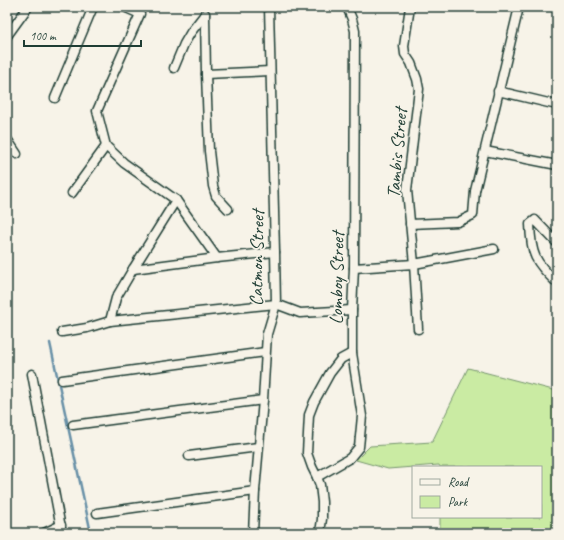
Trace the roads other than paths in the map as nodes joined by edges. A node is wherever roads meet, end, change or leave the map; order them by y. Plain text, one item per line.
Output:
1 (28, 7) edge
2 (93, 7) edge
3 (124, 7) edge
4 (269, 7) edge
5 (347, 7) edge
6 (410, 7) edge
7 (519, 7) edge
8 (7, 36) edge
9 (174, 68) dead end
10 (270, 71) junction
11 (206, 74) junction
12 (498, 91) junction
13 (55, 98) dead end
14 (557, 105) edge
15 (7, 139) edge
16 (106, 146) junction
17 (485, 151) junction
18 (17, 154) dead end
19 (557, 165) edge
20 (72, 193) dead end
21 (176, 200) junction
22 (228, 209) dead end
23 (410, 224) junction
24 (557, 243) edge
25 (494, 249) dead end
26 (275, 252) junction
27 (217, 258) junction
28 (414, 264) junction
29 (354, 268) junction
30 (133, 269) junction
31 (557, 283) edge
32 (276, 304) junction
33 (352, 310) junction
34 (110, 320) junction
35 (418, 329) dead end
36 (62, 332) dead end
37 (265, 352) junction
38 (352, 353) junction
39 (32, 374) dead end
40 (62, 380) dead end
41 (263, 400) junction
42 (73, 425) dead end
43 (258, 447) junction
44 (189, 456) dead end
45 (317, 477) junction
46 (255, 491) junction
47 (97, 513) dead end
48 (61, 529) edge
49 (44, 533) edge
50 (253, 533) edge
51 (320, 533) edge

1 - 8 street
2 - 13 street
3 - 16 street
4 - 10 street, Catmon Street
5 - 29 street, Lomboy Street
6 - 23 street, Tambis Street
7 - 12 street
9 - 11 street
10 - 11 street
10 - 26 street, Catmon Street
11 - 22 street
12 - 14 street
12 - 17 street
15 - 18 street
16 - 20 street
16 - 21 street
17 - 19 street
17 - 23 street
21 - 27 street
21 - 30 street
23 - 28 street, Tambis Street
24 - 31 street
25 - 28 street
26 - 27 street
26 - 32 street, Catmon Street
27 - 30 street
28 - 29 street
28 - 35 street, Tambis Street
29 - 33 street, Lomboy Street
30 - 34 street
32 - 33 street
32 - 34 street
32 - 37 street, Catmon Street
33 - 38 street, Lomboy Street
34 - 36 street
37 - 40 street
37 - 41 street, Catmon Street
38 - 45 street, Lomboy Street
38 - 45 street
39 - 48 street
41 - 42 street
41 - 43 street, Catmon Street
43 - 44 street
43 - 46 street, Catmon Street
45 - 51 street, Lomboy Street
46 - 47 street
46 - 50 street, Catmon Street
48 - 49 street

